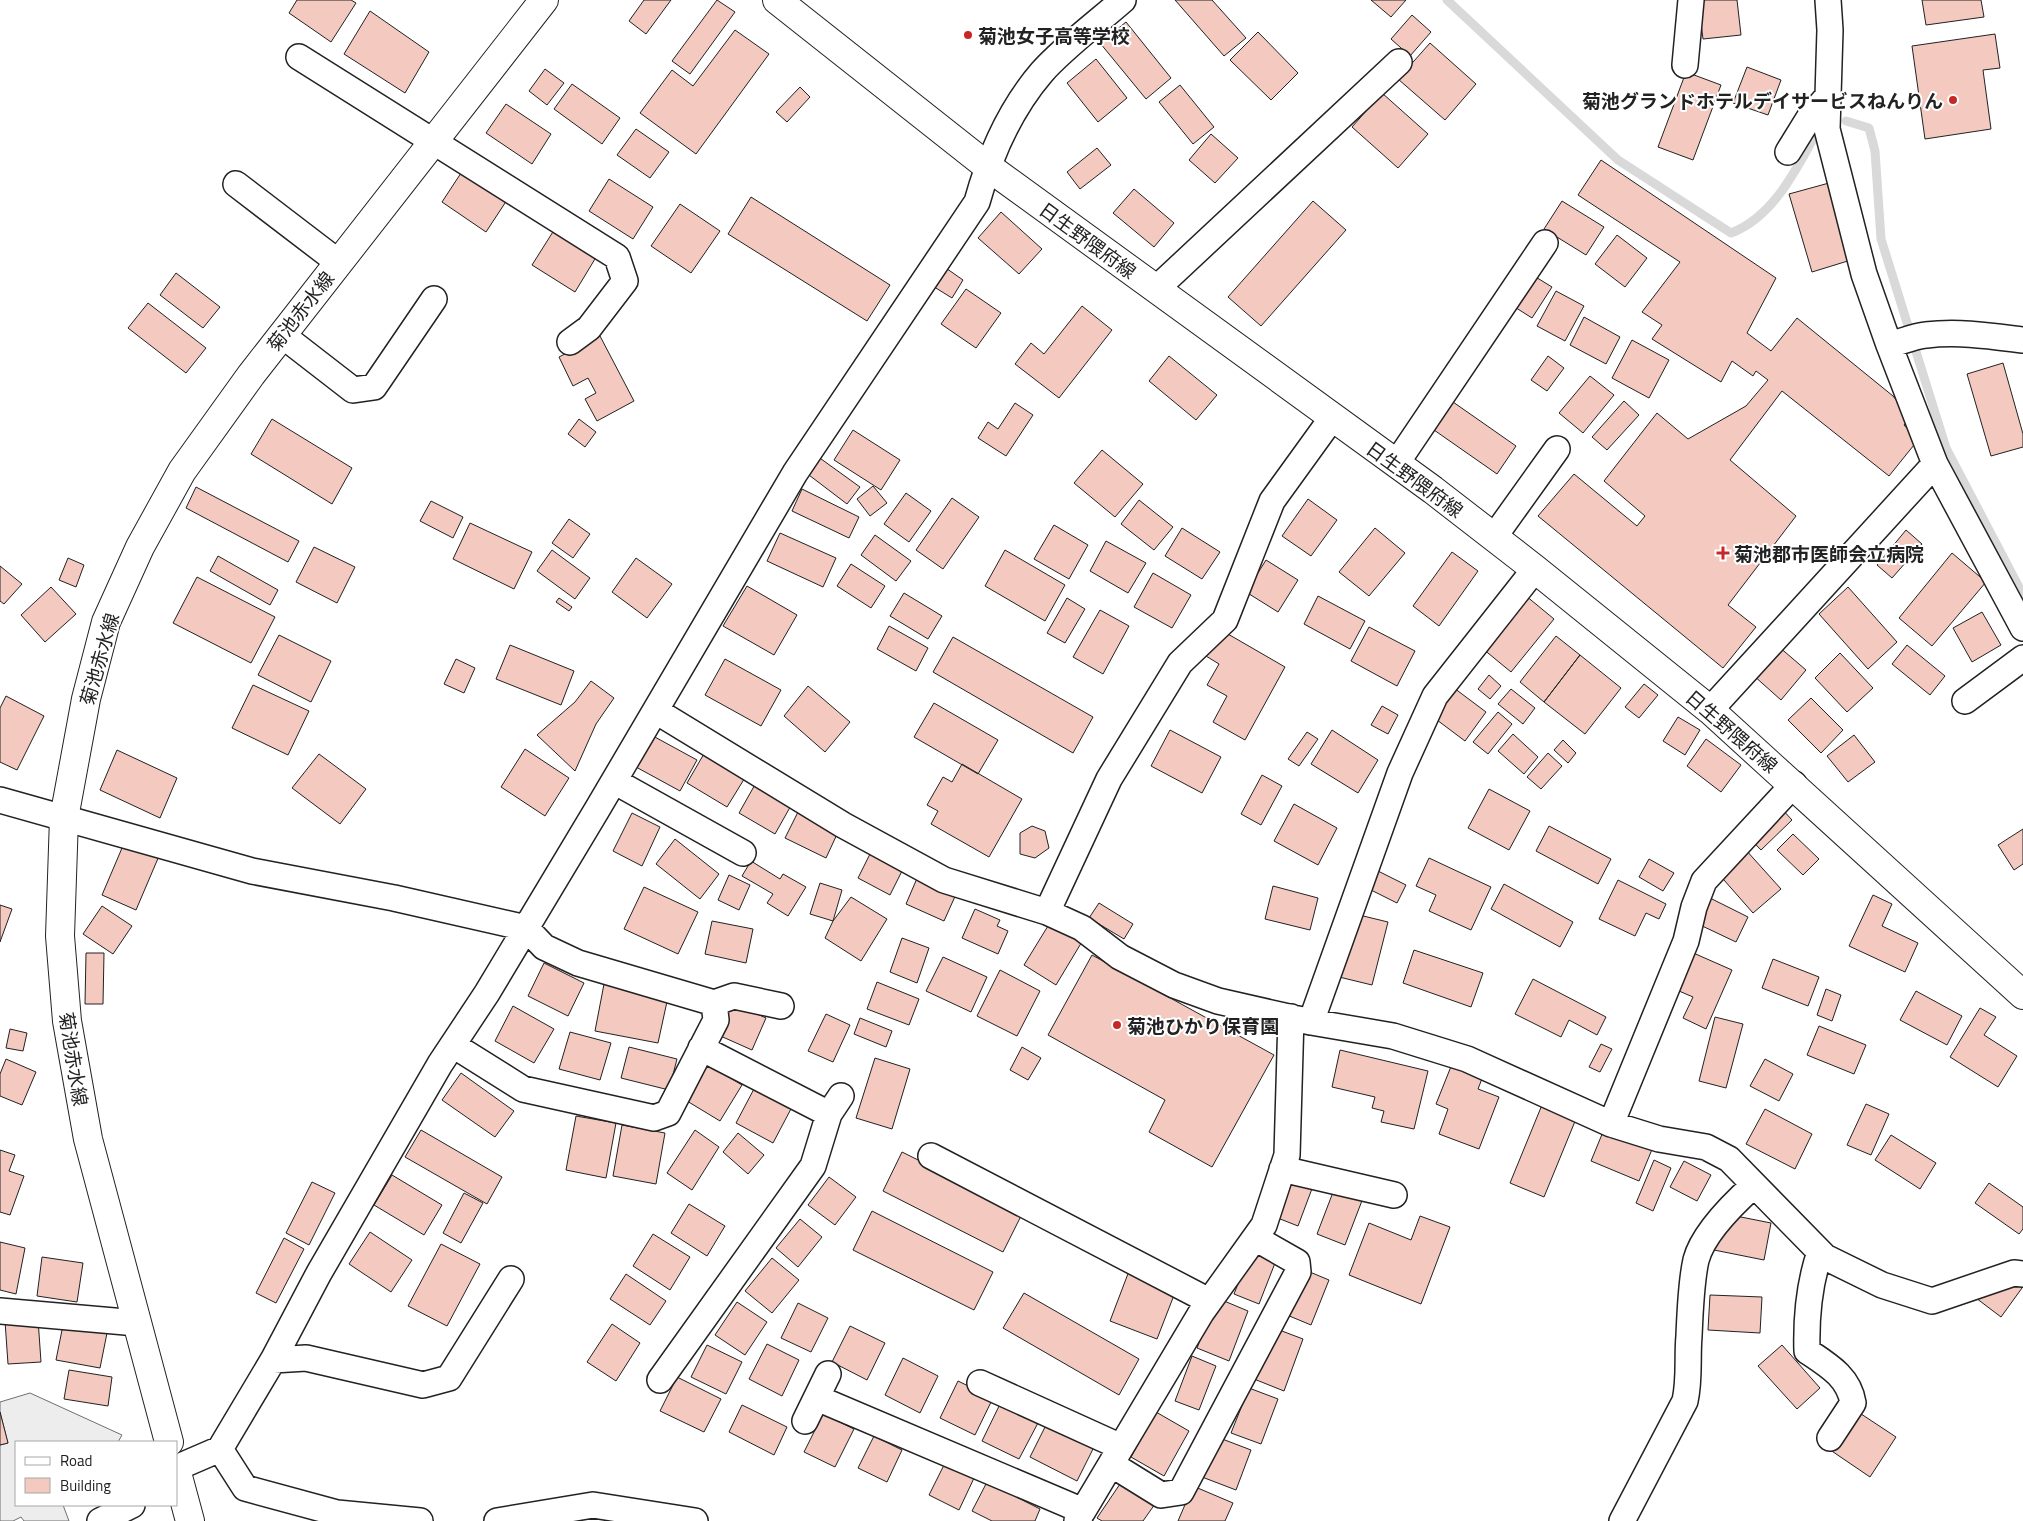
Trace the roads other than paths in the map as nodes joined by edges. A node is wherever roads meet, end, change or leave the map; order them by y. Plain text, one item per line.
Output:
1 (544, 0) edge
2 (777, 0) edge
3 (1123, 0) edge
4 (1690, 0) edge
5 (1828, 0) edge
6 (299, 57) dead end
7 (1399, 62) dead end
8 (1684, 65) dead end
9 (1828, 96) junction
10 (432, 142) junction
11 (1788, 152) dead end
12 (987, 166) junction
13 (236, 184) dead end
14 (1545, 243) dead end
15 (338, 262) junction
16 (1156, 289) junction
17 (434, 298) dead end
18 (282, 335) junction
19 (2023, 340) edge
20 (570, 342) dead end
21 (1889, 345) junction
22 (1332, 418) junction
23 (1557, 449) dead end
24 (1396, 464) junction
25 (1935, 464) junction
26 (1494, 537) junction
27 (1534, 569) junction
28 (2023, 628) edge
29 (2023, 658) edge
30 (1965, 701) dead end
31 (656, 710) junction
32 (1710, 710) junction
33 (614, 781) junction
34 (1794, 784) junction
35 (0, 800) edge
36 (64, 818) junction
37 (743, 854) dead end
38 (1047, 912) junction
39 (526, 928) junction
40 (2023, 995) edge
41 (714, 1003) junction
42 (781, 1006) dead end
43 (1301, 1019) junction
44 (453, 1045) junction
45 (701, 1048) junction
46 (1611, 1124) junction
47 (931, 1156) dead end
48 (1282, 1169) junction
49 (1754, 1185) junction
50 (1394, 1195) dead end
51 (1255, 1238) junction
52 (1820, 1252) junction
53 (2023, 1274) edge
54 (511, 1279) dead end
55 (1209, 1301) junction
56 (0, 1311) edge
57 (137, 1323) junction
58 (273, 1360) junction
59 (828, 1374) dead end
60 (660, 1380) dead end
61 (980, 1382) dead end
62 (817, 1398) junction
63 (805, 1421) dead end
64 (1830, 1438) dead end
65 (169, 1441) edge
66 (220, 1449) junction
67 (1116, 1455) junction
68 (178, 1468) edge
69 (178, 1476) edge
70 (130, 1506) edge
71 (1080, 1516) edge
72 (100, 1521) edge
73 (190, 1521) edge
74 (420, 1521) edge
75 (497, 1521) edge
76 (695, 1521) edge
77 (1622, 1521) edge

1 - 10 main road, 菊池赤水線
2 - 12 main road, 日生野隈府線
3 - 12 street
4 - 8 street
5 - 9 street
6 - 10 street
7 - 16 street
9 - 11 street
9 - 21 street
10 - 15 main road, 菊池赤水線
10 - 20 street
12 - 16 main road, 日生野隈府線
12 - 31 street
13 - 15 street
14 - 24 street
15 - 18 main road, 菊池赤水線
16 - 22 main road, 日生野隈府線
17 - 18 street
18 - 36 main road, 菊池赤水線
19 - 21 street
21 - 25 street
22 - 24 main road, 日生野隈府線
22 - 38 street
23 - 26 street
24 - 26 main road, 日生野隈府線
25 - 28 street
25 - 32 street
26 - 27 main road, 日生野隈府線
27 - 32 main road, 日生野隈府線
27 - 43 street
29 - 30 street
31 - 33 street
31 - 38 street
32 - 34 main road, 日生野隈府線
33 - 37 street
33 - 39 street
34 - 40 main road, 日生野隈府線
34 - 46 street
35 - 36 street
36 - 39 street
36 - 57 main road, 菊池赤水線
38 - 43 street
39 - 41 street
39 - 44 street
41 - 42 street
41 - 45 street
43 - 46 street
43 - 48 street
44 - 45 street
44 - 58 street
45 - 60 street
46 - 49 street
47 - 55 street
48 - 50 street
48 - 51 street
49 - 52 street
49 - 77 street
51 - 55 street
51 - 67 street
52 - 53 street
52 - 64 street
54 - 58 street
55 - 67 street
56 - 57 street
57 - 65 main road, 菊池赤水線
58 - 66 street
59 - 62 street
61 - 67 street
62 - 63 street
62 - 71 street
66 - 68 street
66 - 74 street
67 - 71 street
69 - 73 main road
70 - 72 street
75 - 76 street

